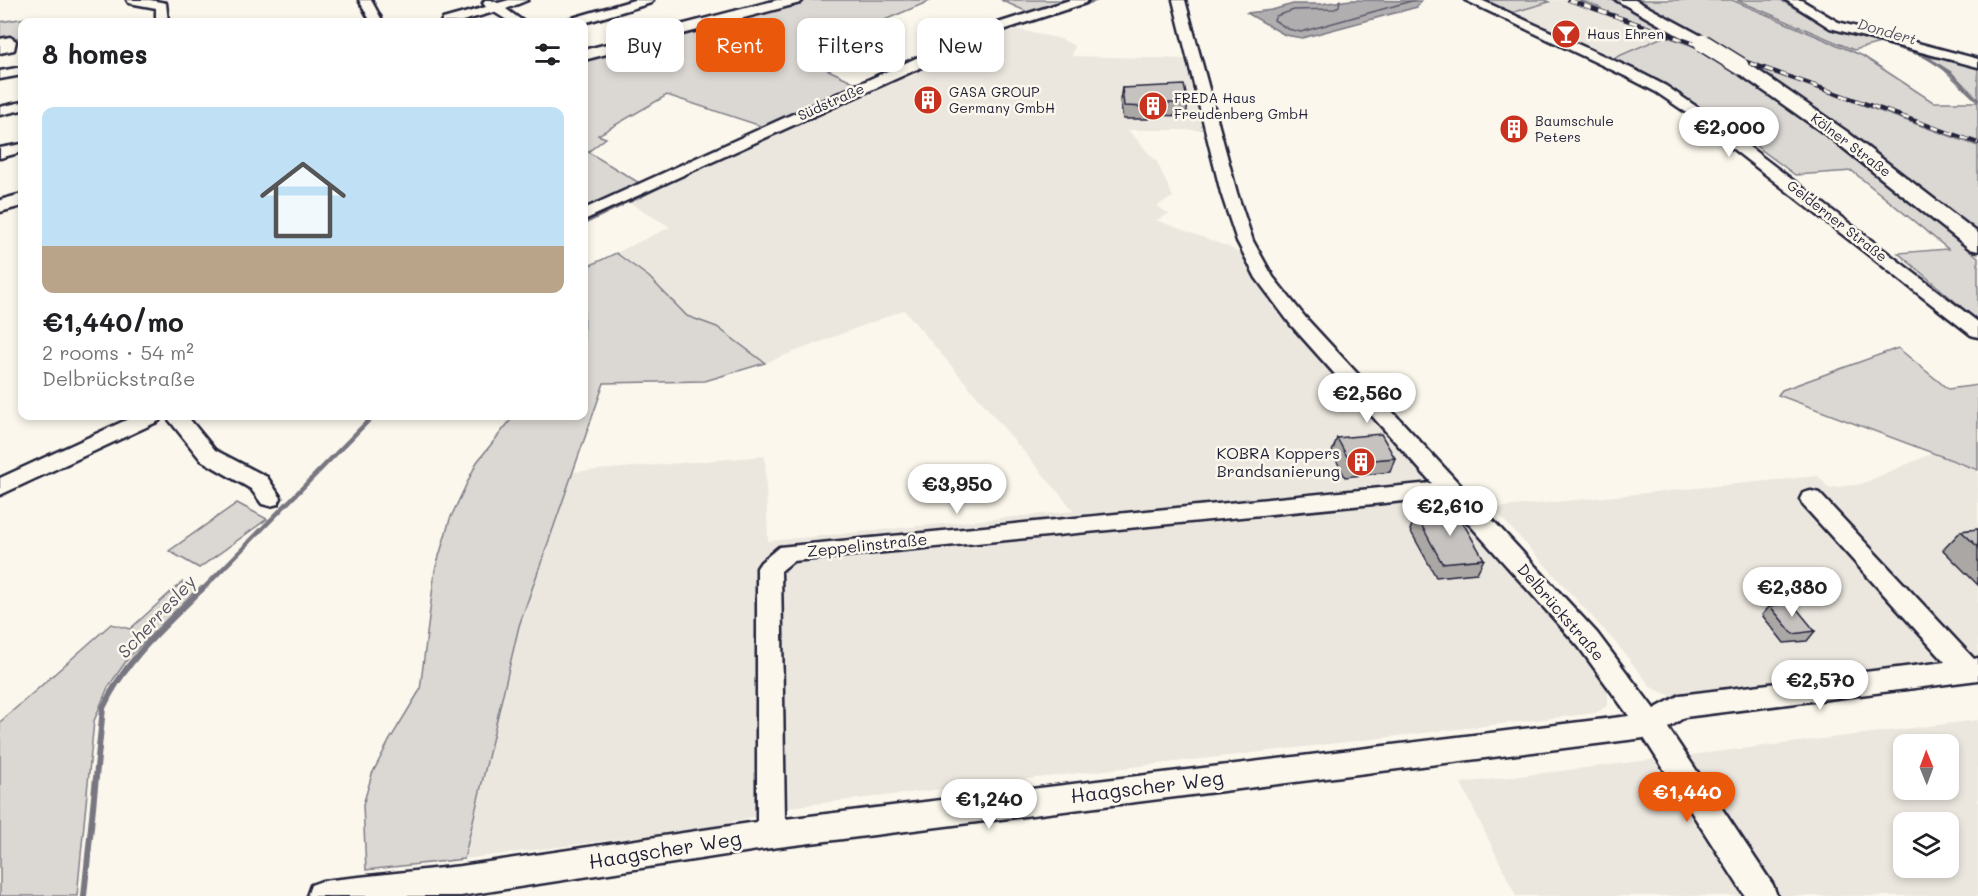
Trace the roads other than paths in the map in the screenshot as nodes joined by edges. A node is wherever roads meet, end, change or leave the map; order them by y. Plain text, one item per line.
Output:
1 (133, 0) edge
2 (365, 0) edge
3 (522, 0) edge
4 (647, 0) edge
5 (795, 0) edge
6 (1082, 0) edge
7 (1179, 0) edge
8 (1471, 0) edge
9 (1624, 0) edge
10 (1792, 0) edge
11 (490, 4) edge
12 (162, 18) edge
13 (375, 18) edge
14 (457, 18) edge
15 (512, 18) edge
16 (586, 18) edge
17 (0, 43) edge
18 (0, 49) edge
19 (588, 54) edge
20 (1978, 63) edge
21 (18, 72) edge
22 (0, 75) edge
23 (18, 107) edge
24 (0, 111) edge
25 (18, 149) edge
26 (0, 153) edge
27 (18, 201) edge
28 (0, 206) edge
29 (588, 212) edge
30 (1978, 244) edge
31 (1978, 331) edge
32 (143, 420) edge
33 (179, 420) edge
34 (0, 487) edge
35 (1450, 489) junction
36 (270, 498) dead end
37 (1811, 499) dead end
38 (1973, 670) edge
39 (1651, 725) junction
40 (771, 834) junction
41 (322, 896) edge
42 (1762, 896) edge

1 - 12 street
2 - 13 street
3 - 11 street
4 - 16 street
5 - 19 main road
6 - 29 street, Südstraße
7 - 35 street, Delbrückstraße
8 - 31 street, Gelderner Straße
9 - 30 main road, Kölner Straße, bridge
10 - 20 street
11 - 14 street
11 - 15 street
17 - 18 street
21 - 22 street
23 - 24 street
25 - 26 street
27 - 28 main road
32 - 34 street
33 - 36 street
35 - 39 street, Delbrückstraße
35 - 40 street, Zeppelinstraße
37 - 38 street, Haagscher Weg
38 - 39 street, Haagscher Weg
39 - 40 street, Haagscher Weg
39 - 42 street, Delbrückstraße
40 - 41 street, Haagscher Weg

